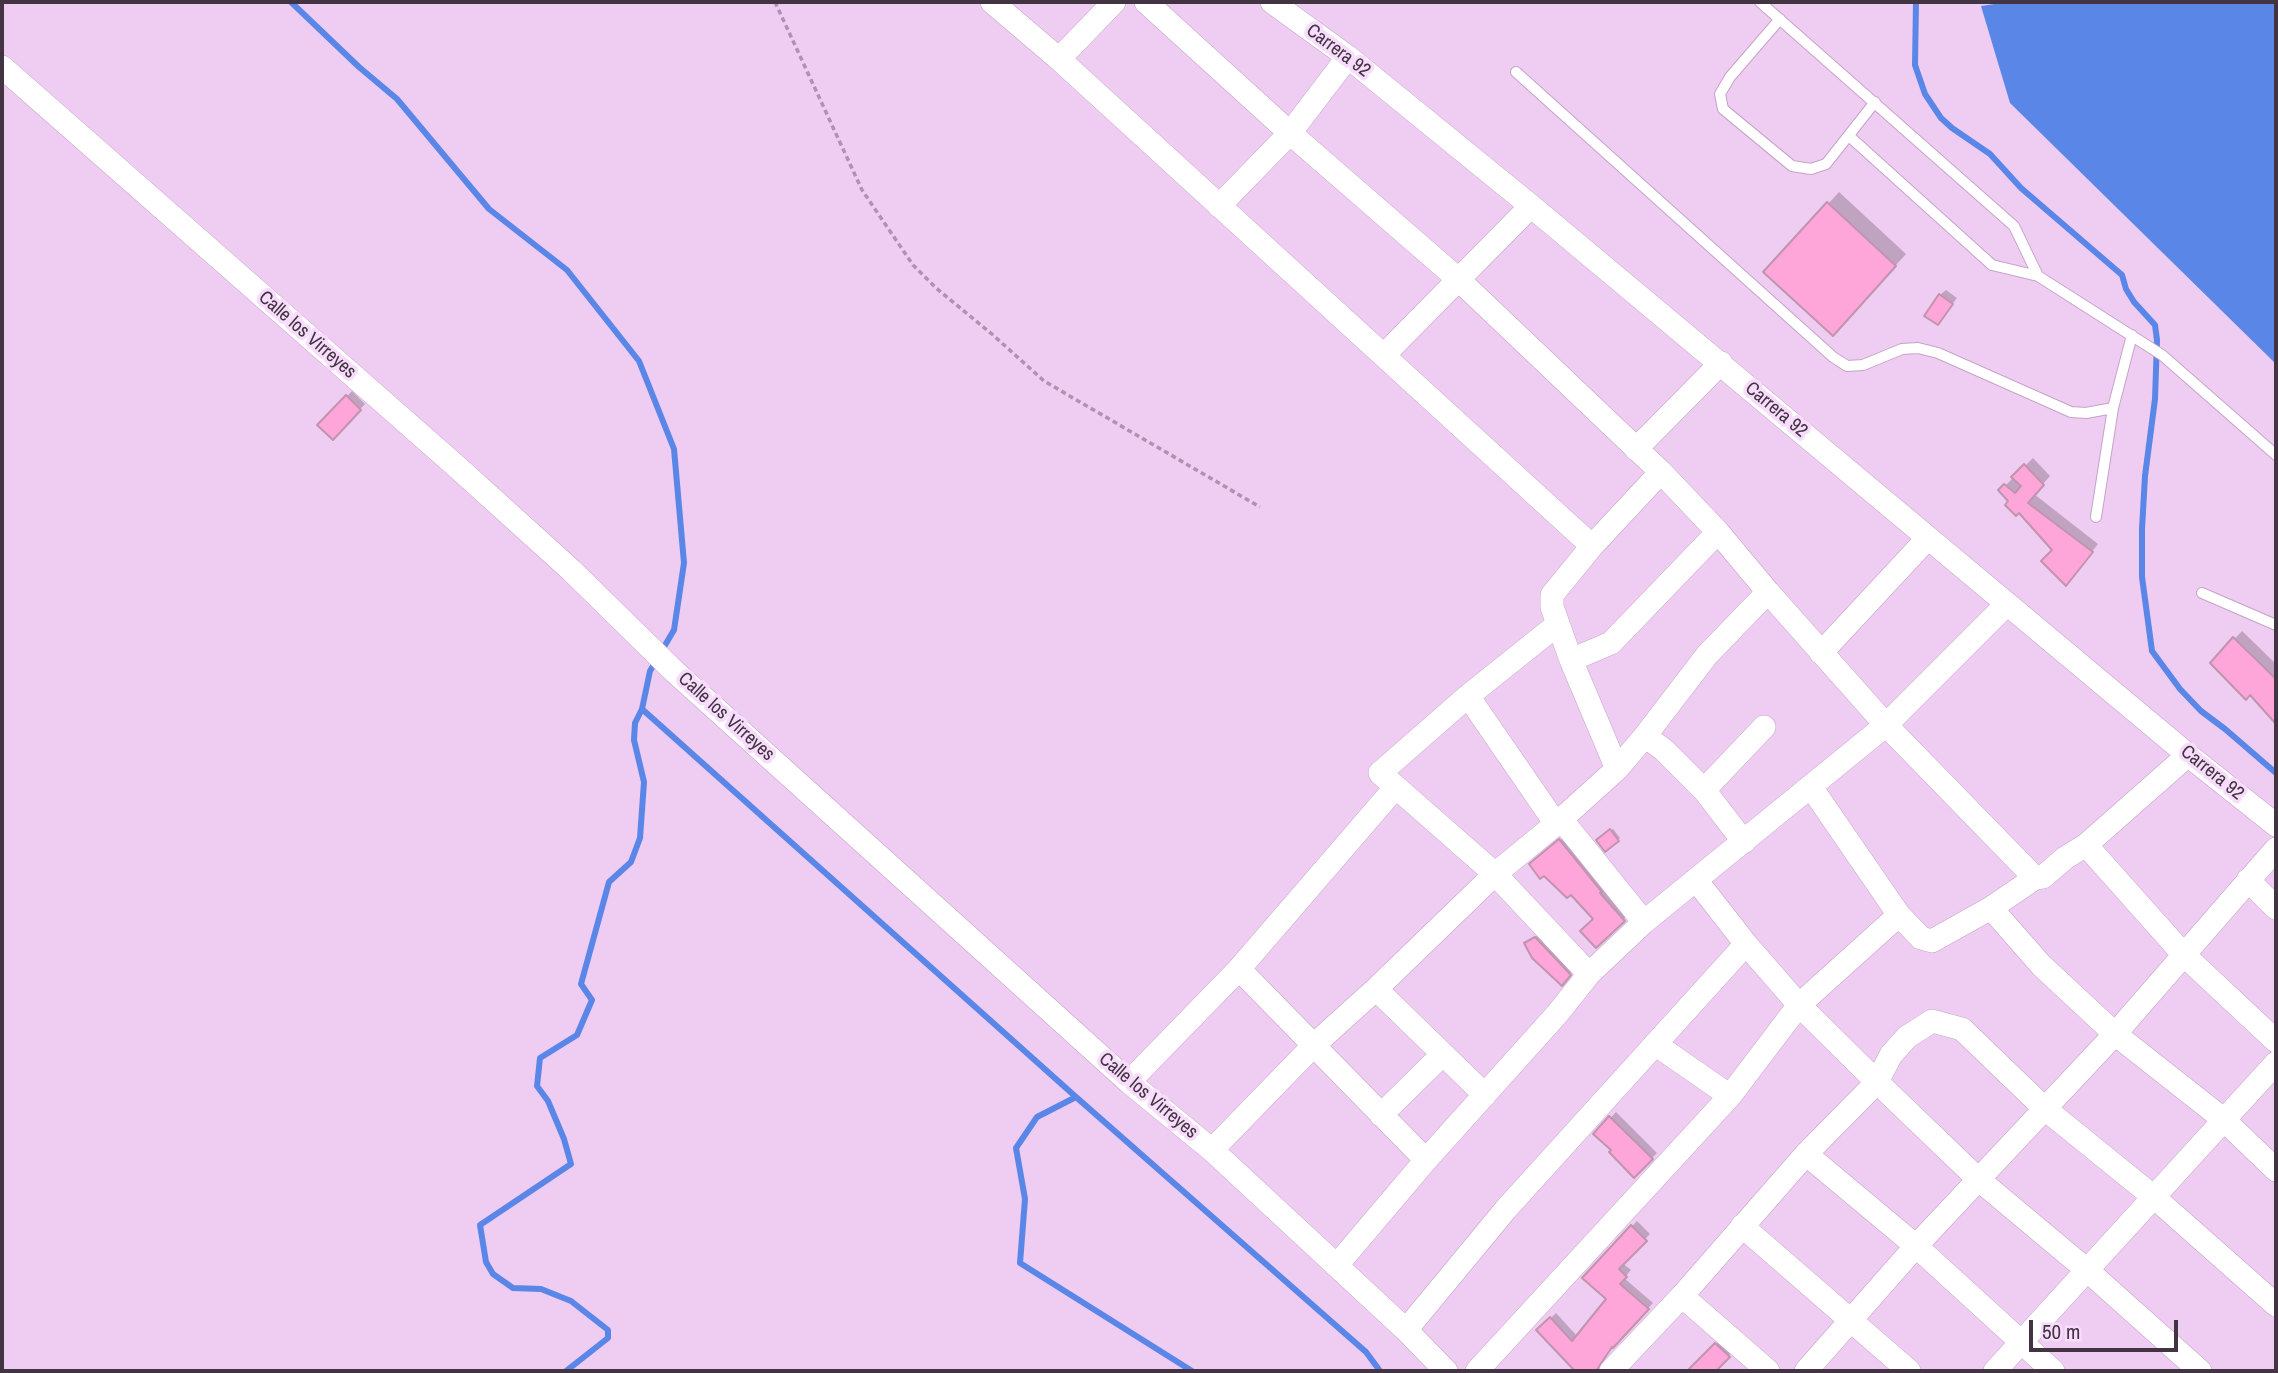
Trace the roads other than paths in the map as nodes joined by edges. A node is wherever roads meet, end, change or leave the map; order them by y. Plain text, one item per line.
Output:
1 (992, 2) edge
2 (1114, 2) edge
3 (1146, 2) edge
4 (1272, 2) edge
5 (1760, 2) edge
6 (1780, 19) junction
7 (1348, 57) junction
8 (1059, 59) junction
9 (2, 67) edge
10 (1516, 72) dead end
11 (1875, 102) junction
12 (1290, 133) junction
13 (1849, 136) junction
14 (1219, 205) junction
15 (1531, 206) junction
16 (2038, 276) junction
17 (1458, 279) junction
18 (2132, 335) junction
19 (1384, 355) junction
20 (1721, 363) junction
21 (2113, 408) junction
22 (1636, 449) junction
23 (2276, 455) edge
24 (1661, 472) junction
25 (2096, 517) dead end
26 (1718, 533) junction
27 (1928, 538) junction
28 (1592, 546) junction
29 (1768, 592) junction
30 (2202, 593) dead end
31 (2007, 604) junction
32 (1558, 624) junction
33 (2276, 625) edge
34 (1821, 653) junction
35 (1571, 660) junction
36 (1468, 696) junction
37 (1886, 725) junction
38 (1765, 727) dead end
39 (1645, 736) junction
40 (2188, 755) junction
41 (1617, 769) junction
42 (1811, 787) junction
43 (1395, 788) junction
44 (1704, 790) junction
45 (1558, 822) junction
46 (2276, 825) edge
47 (1744, 842) junction
48 (2086, 845) junction
49 (2276, 849) edge
50 (1495, 874) junction
51 (2035, 878) junction
52 (1696, 880) junction
53 (2248, 880) junction
54 (1991, 908) junction
55 (2276, 908) edge
56 (1899, 915) junction
57 (1644, 922) junction
58 (1746, 944) junction
59 (2184, 955) junction
60 (1239, 969) junction
61 (1589, 974) junction
62 (1376, 989) junction
63 (1799, 1004) junction
64 (2115, 1034) junction
65 (2276, 1041) edge
66 (1655, 1044) junction
67 (1314, 1045) junction
68 (1443, 1055) junction
69 (2276, 1063) edge
70 (1129, 1082) junction
71 (1877, 1082) junction
72 (1485, 1096) junction
73 (1730, 1096) junction
74 (2044, 1108) junction
75 (1381, 1115) junction
76 (2223, 1119) junction
77 (1212, 1150) junction
78 (1806, 1154) junction
79 (1426, 1160) junction
80 (2276, 1170) edge
81 (1978, 1179) junction
82 (2155, 1198) junction
83 (1742, 1226) junction
84 (1916, 1246) junction
85 (1337, 1265) junction
86 (2088, 1271) junction
87 (1682, 1296) junction
88 (2276, 1305) edge
89 (1850, 1318) junction
90 (1406, 1329) junction
91 (2021, 1342) junction
92 (1443, 1370) edge
93 (1477, 1371) edge
94 (1613, 1371) edge
95 (1768, 1371) edge
96 (1806, 1371) edge
97 (1909, 1371) edge
98 (1995, 1371) edge
99 (2053, 1371) edge
100 (2200, 1371) edge

1 - 8 street
2 - 8 street
3 - 12 street
4 - 7 street, Carrera 92
5 - 6 lane
6 - 11 lane
6 - 13 lane
7 - 12 street
7 - 15 street, Carrera 92
8 - 14 street
9 - 70 street, Calle los Virreyes
10 - 21 lane
11 - 13 lane
11 - 16 lane
12 - 14 street
12 - 17 street
13 - 16 lane
14 - 19 street
15 - 17 street
15 - 20 street, Carrera 92
16 - 18 lane
17 - 19 street
17 - 22 street
18 - 21 lane
18 - 23 lane
19 - 28 street
20 - 22 street
20 - 27 street, Carrera 92
21 - 25 lane
22 - 24 street
24 - 26 street
24 - 28 street
26 - 29 street
26 - 35 street
27 - 31 street, Carrera 92
27 - 34 street
28 - 32 street
29 - 34 street
29 - 39 street
30 - 33 lane
31 - 37 street
31 - 40 street, Carrera 92
32 - 35 street
32 - 36 street
34 - 37 street
35 - 41 street
36 - 43 street
36 - 45 street
37 - 42 street
37 - 51 street
38 - 44 street
39 - 41 street
39 - 44 street
40 - 46 street, Carrera 92
40 - 48 street
41 - 45 street
42 - 47 street
42 - 56 street
43 - 50 street
43 - 60 street
44 - 47 street
45 - 50 street
45 - 57 street
47 - 52 street
48 - 51 street
48 - 59 street
49 - 53 street
50 - 61 street
50 - 62 street
51 - 54 street
52 - 57 street
52 - 58 street
53 - 55 street
53 - 59 street
54 - 56 street
54 - 64 street
56 - 63 street
57 - 61 street
58 - 63 street
58 - 66 street
59 - 64 street
59 - 65 street
60 - 67 street
60 - 70 street
61 - 72 street
62 - 67 street
62 - 68 street
63 - 71 street
63 - 73 street
64 - 74 street
64 - 76 street
66 - 73 street
66 - 90 street
67 - 75 street
67 - 77 street
68 - 72 street
68 - 75 street
69 - 76 street
70 - 77 street, Calle los Virreyes
71 - 74 street
71 - 78 street
71 - 81 street
72 - 79 street
73 - 93 street
74 - 81 street
74 - 82 street
75 - 79 street
76 - 80 street
76 - 82 street
77 - 85 street, Calle los Virreyes
78 - 83 street
78 - 84 street
79 - 85 street
81 - 84 street
81 - 86 street
82 - 86 street
82 - 88 street
83 - 87 street
83 - 89 street
84 - 89 street
84 - 91 street
85 - 90 street, Calle los Virreyes
86 - 91 street
86 - 100 street
87 - 94 street
87 - 95 street
89 - 96 street
89 - 97 street
90 - 92 street, Calle los Virreyes
91 - 98 street
91 - 99 street

